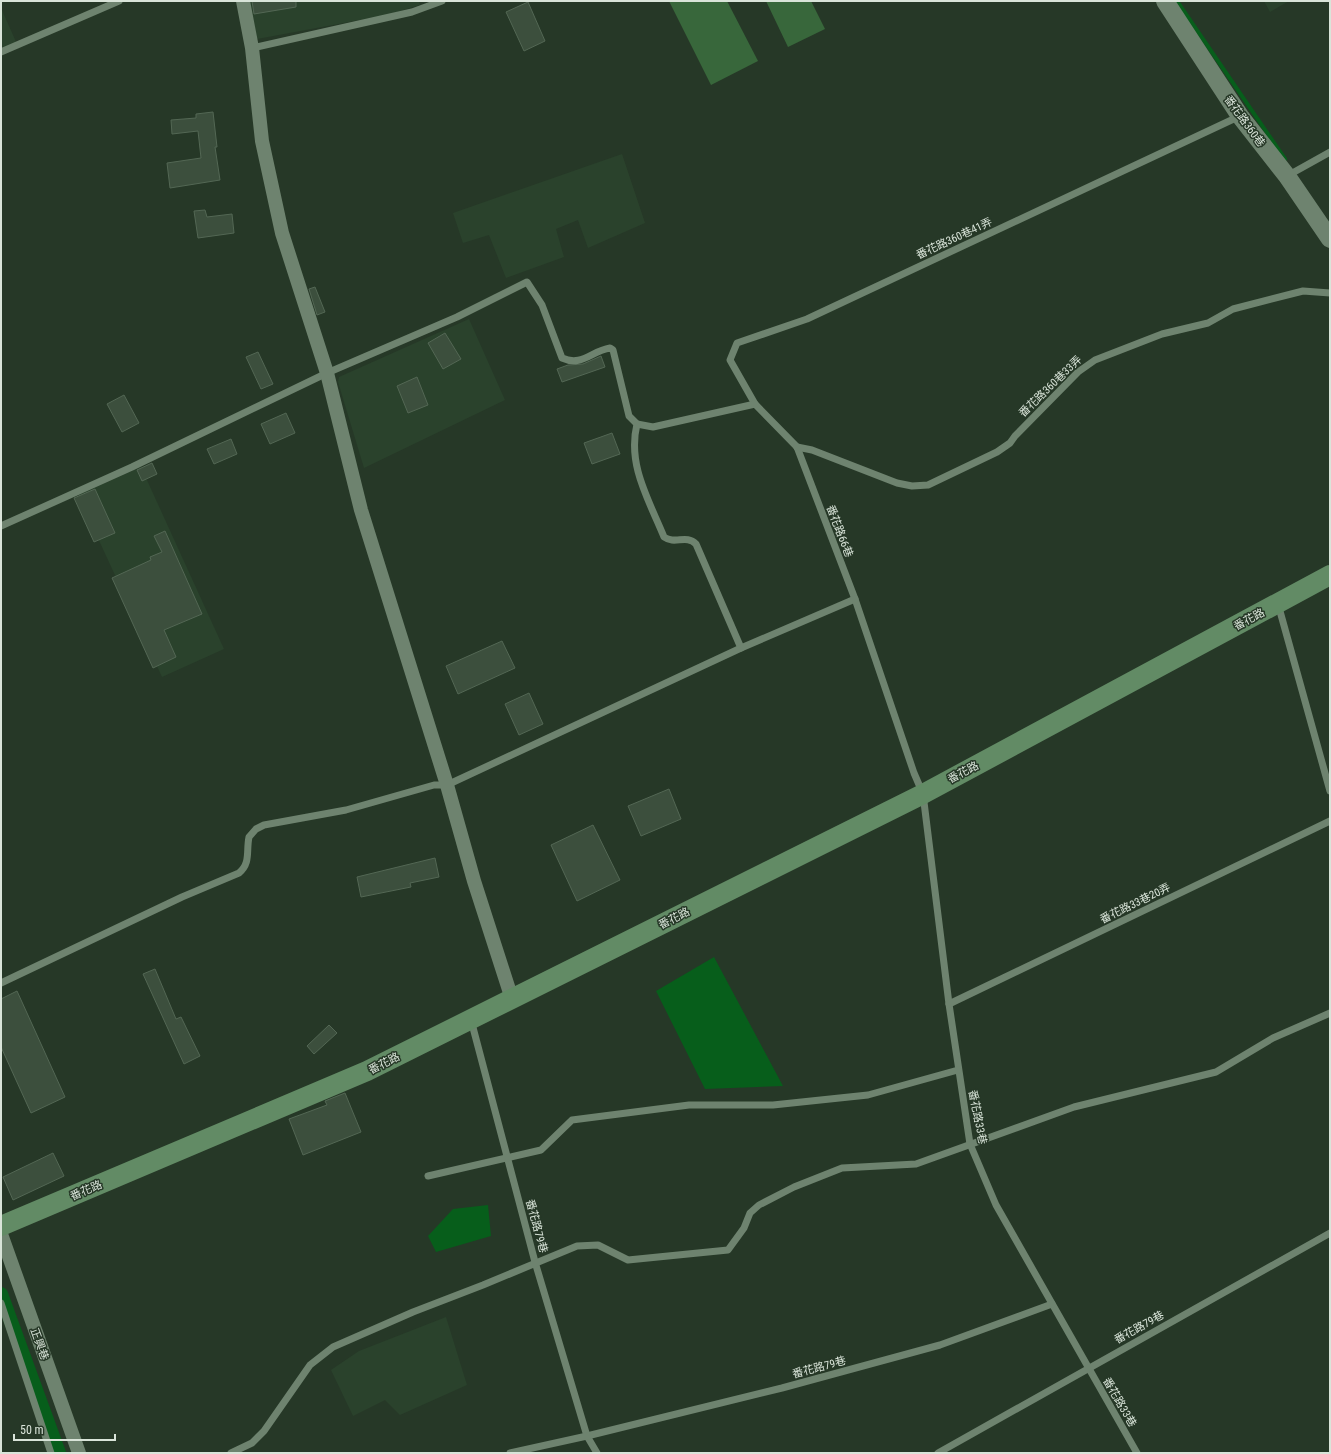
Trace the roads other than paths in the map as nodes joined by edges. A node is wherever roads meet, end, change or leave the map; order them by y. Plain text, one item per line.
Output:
1 (119, 1) edge
2 (243, 1) edge
3 (442, 1) edge
4 (1165, 1) edge
5 (252, 48) junction
6 (1, 52) edge
7 (1240, 116) junction
8 (1330, 152) edge
9 (1287, 176) junction
10 (1330, 239) edge
11 (1330, 292) edge
12 (327, 373) junction
13 (755, 404) junction
14 (637, 424) junction
15 (797, 447) junction
16 (1, 526) edge
17 (1330, 575) edge
18 (855, 598) junction
19 (1277, 603) junction
20 (741, 648) junction
21 (447, 785) junction
22 (1330, 791) edge
23 (923, 794) junction
24 (1330, 821) edge
25 (1, 983) edge
26 (512, 1000) junction
27 (949, 1004) junction
28 (1330, 1013) edge
29 (470, 1019) junction
30 (958, 1070) junction
31 (970, 1144) junction
32 (507, 1158) junction
33 (428, 1176) dead end
34 (1, 1226) edge
35 (1330, 1233) edge
36 (1, 1234) edge
37 (535, 1262) junction
38 (1, 1303) edge
39 (1052, 1304) junction
40 (1088, 1368) junction
41 (587, 1436) junction
42 (50, 1453) edge
43 (78, 1453) edge
44 (232, 1453) edge
45 (510, 1453) edge
46 (597, 1453) edge
47 (938, 1453) edge
48 (1137, 1453) edge

1 - 6 lane
2 - 5 street
3 - 5 lane
4 - 7 street, 番花路360巷
5 - 12 street
7 - 9 street, 番花路360巷
7 - 13 lane, 番花路360巷41弄
8 - 9 lane
9 - 10 street, 番花路360巷
11 - 15 lane, 番花路360巷33弄
12 - 14 lane
12 - 16 lane
12 - 21 street
13 - 14 lane
13 - 15 lane, 番花路66巷
14 - 20 lane
15 - 18 lane, 番花路66巷
17 - 19 main road, 番花路
18 - 20 lane
18 - 23 lane, 番花路66巷
19 - 22 lane
19 - 23 main road, 番花路
20 - 21 lane
21 - 25 lane
21 - 26 street
23 - 26 main road, 番花路
23 - 27 lane, 番花路33巷
24 - 27 lane, 番花路33巷20弄
26 - 29 main road, 番花路
27 - 30 lane, 番花路33巷
28 - 31 lane
29 - 32 lane, 番花路79巷
29 - 34 main road, 番花路
30 - 31 lane, 番花路33巷
30 - 32 lane
31 - 37 lane
31 - 39 lane, 番花路33巷
32 - 33 lane
32 - 37 lane, 番花路79巷
35 - 40 lane, 番花路79巷
36 - 43 street, 正興巷
37 - 41 lane, 番花路79巷
37 - 44 lane
38 - 42 lane
39 - 40 lane, 番花路33巷
39 - 41 lane, 番花路79巷
40 - 47 lane, 番花路79巷
40 - 48 lane, 番花路33巷
41 - 45 lane, 番花路79巷
41 - 46 lane, 番花路79巷

